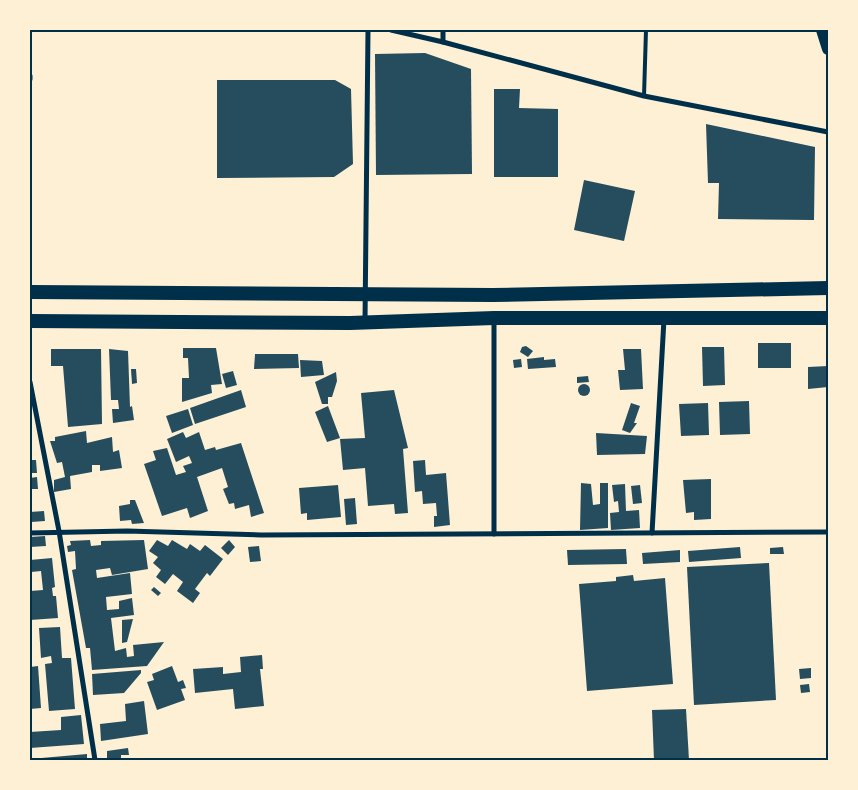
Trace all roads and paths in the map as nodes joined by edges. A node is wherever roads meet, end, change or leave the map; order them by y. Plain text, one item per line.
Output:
1 (368, 30) edge
2 (391, 30) edge
3 (443, 30) edge
4 (646, 30) edge
5 (822, 30) edge
6 (444, 42) junction
7 (828, 49) edge
8 (644, 96) junction
9 (828, 132) edge
10 (828, 288) edge
11 (30, 292) edge
12 (365, 293) junction
13 (494, 318) junction
14 (664, 318) junction
15 (828, 318) edge
16 (30, 321) edge
17 (365, 322) junction
18 (30, 382) edge
19 (59, 530) junction
20 (828, 532) edge
21 (30, 533) edge
22 (652, 533) junction
23 (494, 534) junction
24 (95, 760) edge

1 - 12 street
2 - 6 street
3 - 6 street
4 - 8 lane
5 - 7 main road
6 - 8 street
8 - 9 street
10 - 12 highway
11 - 12 highway
12 - 17 street
13 - 14 highway
13 - 17 highway
13 - 23 street
14 - 15 highway
14 - 22 street
16 - 17 highway
18 - 19 street
19 - 21 street
19 - 23 street
19 - 24 street
20 - 22 street
22 - 23 street

